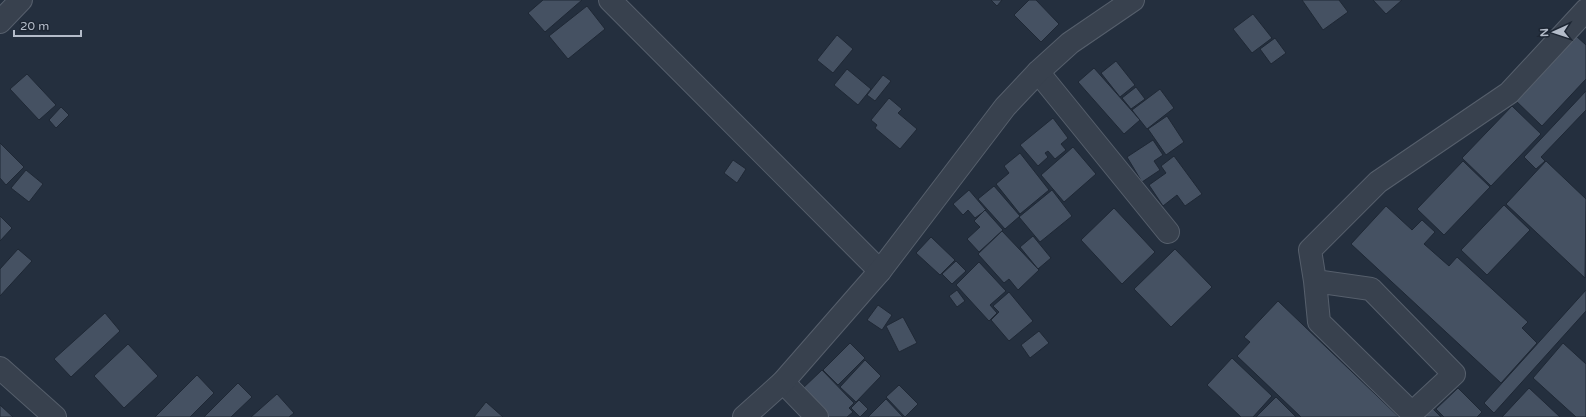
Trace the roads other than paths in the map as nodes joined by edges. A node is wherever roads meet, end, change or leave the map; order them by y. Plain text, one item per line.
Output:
1 (20, 0) edge
2 (610, 0) edge
3 (1134, 0) edge
4 (1586, 10) edge
5 (0, 22) edge
6 (1038, 72) junction
7 (1168, 232) dead end
8 (880, 271) junction
9 (1315, 281) junction
10 (0, 368) edge
11 (784, 382) junction
12 (56, 417) edge
13 (744, 417) edge
14 (817, 417) edge

1 - 5 street
2 - 8 street
3 - 6 street
4 - 9 street
6 - 7 street
6 - 8 street
8 - 11 street
9 - 9 street
10 - 12 street
11 - 13 street
11 - 14 street

